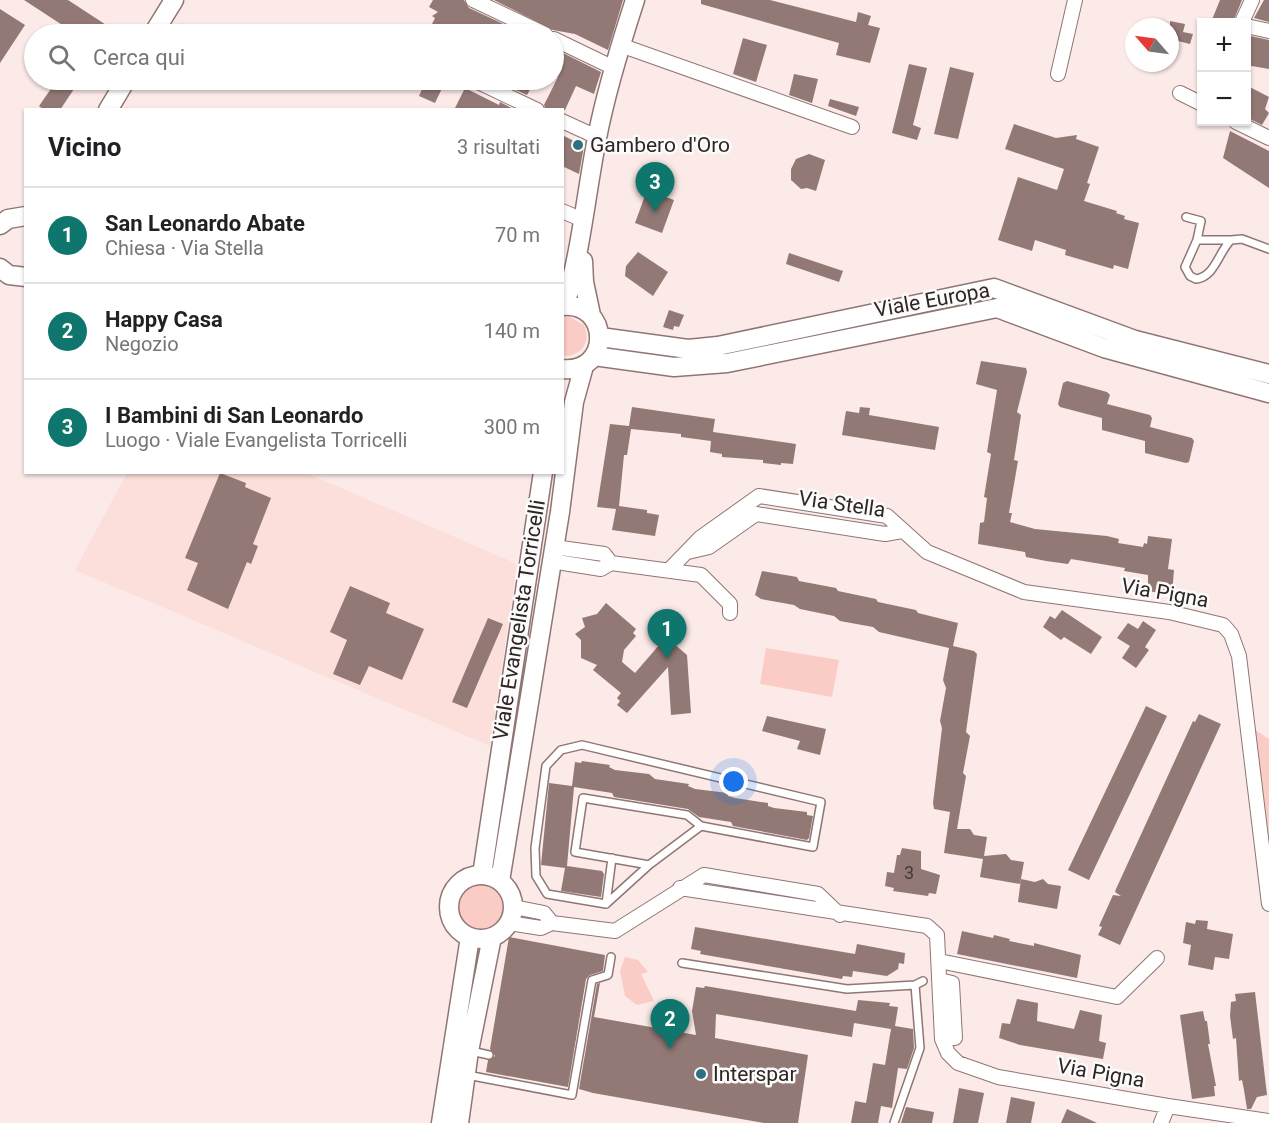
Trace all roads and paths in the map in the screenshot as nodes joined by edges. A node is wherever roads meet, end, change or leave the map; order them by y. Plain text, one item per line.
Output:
1 (174, 0) edge
2 (473, 0) edge
3 (635, 0) edge
4 (1075, 0) edge
5 (1252, 0) edge
6 (1244, 18) edge
7 (159, 24) edge
8 (524, 24) edge
9 (1251, 27) edge
10 (1269, 31) edge
11 (564, 44) edge
12 (620, 45) junction
13 (612, 67) junction
14 (1058, 74) dead end
15 (120, 90) edge
16 (495, 90) edge
17 (1180, 93) dead end
18 (1197, 102) edge
19 (109, 108) edge
20 (533, 108) edge
21 (564, 122) edge
22 (1244, 126) edge
23 (852, 127) dead end
24 (597, 137) junction
25 (1269, 138) edge
26 (564, 212) edge
27 (24, 216) edge
28 (1186, 217) dead end
29 (0, 225) edge
30 (582, 225) junction
31 (1197, 240) junction
32 (1231, 240) junction
33 (1269, 249) edge
34 (564, 306) edge
35 (591, 315) junction
36 (860, 326) junction
37 (600, 337) junction
38 (589, 361) junction
39 (564, 368) edge
40 (1269, 374) edge
41 (1269, 393) edge
42 (543, 474) edge
43 (798, 502) junction
44 (794, 519) junction
45 (902, 531) junction
46 (530, 551) junction
47 (688, 552) junction
48 (553, 554) junction
49 (669, 570) junction
50 (525, 582) junction
51 (548, 585) junction
52 (730, 613) dead end
53 (701, 826) junction
54 (612, 858) junction
55 (649, 865) junction
56 (482, 875) junction
57 (500, 881) junction
58 (752, 883) junction
59 (680, 888) junction
60 (750, 900) junction
61 (606, 904) junction
62 (1269, 904) edge
63 (511, 915) junction
64 (840, 915) junction
65 (470, 937) junction
66 (492, 937) junction
67 (611, 957) dead end
68 (1157, 958) dead end
69 (939, 962) junction
70 (682, 963) dead end
71 (923, 981) dead end
72 (915, 985) junction
73 (469, 1051) junction
74 (489, 1055) dead end
75 (466, 1075) junction
76 (1168, 1106) junction
77 (1269, 1120) edge
78 (441, 1123) edge
79 (459, 1123) edge
80 (894, 1123) edge
81 (1161, 1123) edge

1 - 7 street
2 - 8 street
3 - 12 street
4 - 14 street
5 - 6 street
9 - 10 street
11 - 13 street
12 - 13 street
12 - 23 street
13 - 24 street
15 - 19 street
16 - 20 street
17 - 18 street
21 - 24 street
22 - 25 street
24 - 30 street
26 - 30 street
27 - 29 street
28 - 31 lane
30 - 34 street
30 - 35 street
31 - 32 lane
31 - 32 lane
32 - 33 lane
34 - 35 street
35 - 37 street
36 - 37 street, Viale Europa
36 - 38 street, Viale Europa
36 - 40 street, Viale Europa
36 - 41 street, Viale Europa
37 - 38 street, Viale Evangelista Torricelli
38 - 39 street
38 - 48 street, Viale Evangelista Torricelli
42 - 46 street, Viale Evangelista Torricelli
43 - 44 lane
43 - 45 street, Via Stella
43 - 47 street, Via Stella
44 - 45 street, Via Stella
44 - 47 street, Via Stella
45 - 62 street, Via Pigna
46 - 48 lane
46 - 48 lane
46 - 50 street, Viale Evangelista Torricelli
47 - 49 street, Via Stella
48 - 49 street
48 - 51 street, Viale Evangelista Torricelli
49 - 52 street
50 - 51 lane
50 - 56 street, Viale Evangelista Torricelli
51 - 57 street, Viale Evangelista Torricelli
53 - 54 lane
53 - 55 lane
53 - 61 lane
54 - 55 lane
54 - 61 lane
55 - 61 lane
56 - 57 street
56 - 65 street
57 - 63 street
58 - 59 street
58 - 60 lane
58 - 64 street
59 - 60 street, Via Pigna
59 - 63 street
60 - 64 street, Via Pigna
63 - 66 street
64 - 69 street, Via Pigna
65 - 66 street
65 - 78 street
66 - 73 street
67 - 75 lane
68 - 69 street
69 - 76 street, Via Pigna
70 - 72 lane
71 - 72 lane
72 - 80 lane
73 - 74 lane
73 - 75 street
75 - 79 street
76 - 77 street, Via Pigna
76 - 81 street

